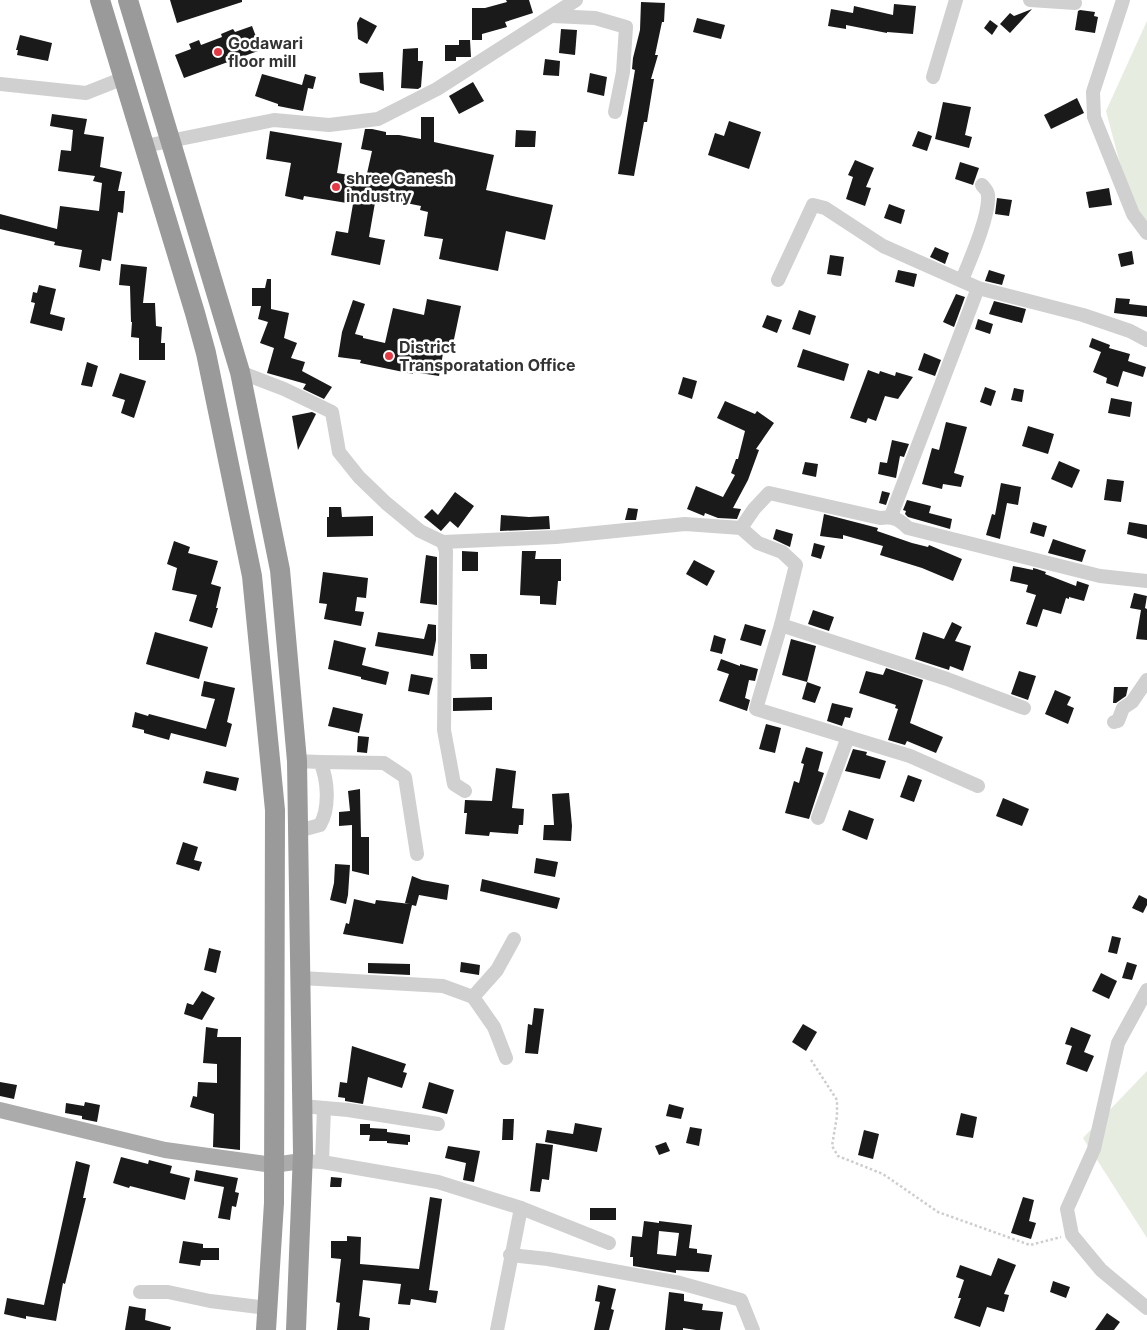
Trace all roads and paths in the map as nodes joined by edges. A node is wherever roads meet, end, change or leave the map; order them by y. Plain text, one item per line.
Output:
1 (100, 0) edge
2 (128, 0) edge
3 (576, 0) edge
4 (956, 0) edge
5 (1030, 0) edge
6 (1124, 0) edge
7 (1075, 3) dead end
8 (553, 16) junction
9 (933, 76) dead end
10 (124, 78) junction
11 (0, 84) edge
12 (615, 112) dead end
13 (170, 140) junction
14 (145, 146) junction
15 (982, 185) dead end
16 (1147, 233) edge
17 (778, 280) dead end
18 (962, 280) junction
19 (978, 288) junction
20 (1147, 340) edge
21 (240, 372) junction
22 (891, 516) junction
23 (741, 528) junction
24 (443, 542) junction
25 (1147, 581) edge
26 (781, 625) junction
27 (1147, 680) edge
28 (1024, 708) dead end
29 (1114, 722) dead end
30 (848, 737) junction
31 (297, 761) junction
32 (320, 762) junction
33 (978, 786) dead end
34 (465, 791) dead end
35 (818, 818) dead end
36 (298, 831) junction
37 (417, 854) dead end
38 (514, 939) dead end
39 (301, 978) junction
40 (1147, 990) edge
41 (473, 997) junction
42 (506, 1058) dead end
43 (811, 1060) dead end
44 (302, 1106) junction
45 (324, 1108) junction
46 (0, 1110) edge
47 (438, 1124) dead end
48 (312, 1162) junction
49 (273, 1165) junction
50 (521, 1208) junction
51 (1072, 1235) junction
52 (608, 1243) dead end
53 (510, 1255) junction
54 (140, 1292) dead end
55 (267, 1308) junction
56 (1147, 1308) edge
57 (266, 1330) edge
58 (296, 1330) edge
59 (497, 1330) edge
60 (754, 1330) edge

1 - 10 highway
2 - 13 highway
3 - 8 street
4 - 9 street
5 - 7 street
6 - 16 street
8 - 12 street
8 - 13 street
10 - 11 street
10 - 14 highway
13 - 14 street
13 - 21 highway
14 - 49 highway
15 - 18 street
17 - 18 street
18 - 19 street
19 - 20 street
19 - 22 street
21 - 24 street
21 - 31 highway
22 - 23 street
22 - 25 street
23 - 24 street
23 - 26 street
24 - 34 street
26 - 28 street
26 - 30 street
27 - 29 street
30 - 33 street
30 - 35 street
31 - 32 street
31 - 36 highway
32 - 36 street
32 - 37 street
36 - 39 highway
38 - 41 street
39 - 41 street
39 - 44 highway
40 - 51 street
41 - 42 street
43 - 51 path
44 - 45 street
44 - 48 highway
45 - 47 street
45 - 48 street
46 - 49 main road
48 - 49 main road
48 - 50 street
48 - 58 highway
49 - 55 highway
50 - 52 street
50 - 53 street
51 - 56 street
53 - 59 street
53 - 60 street
54 - 55 street
55 - 57 highway

